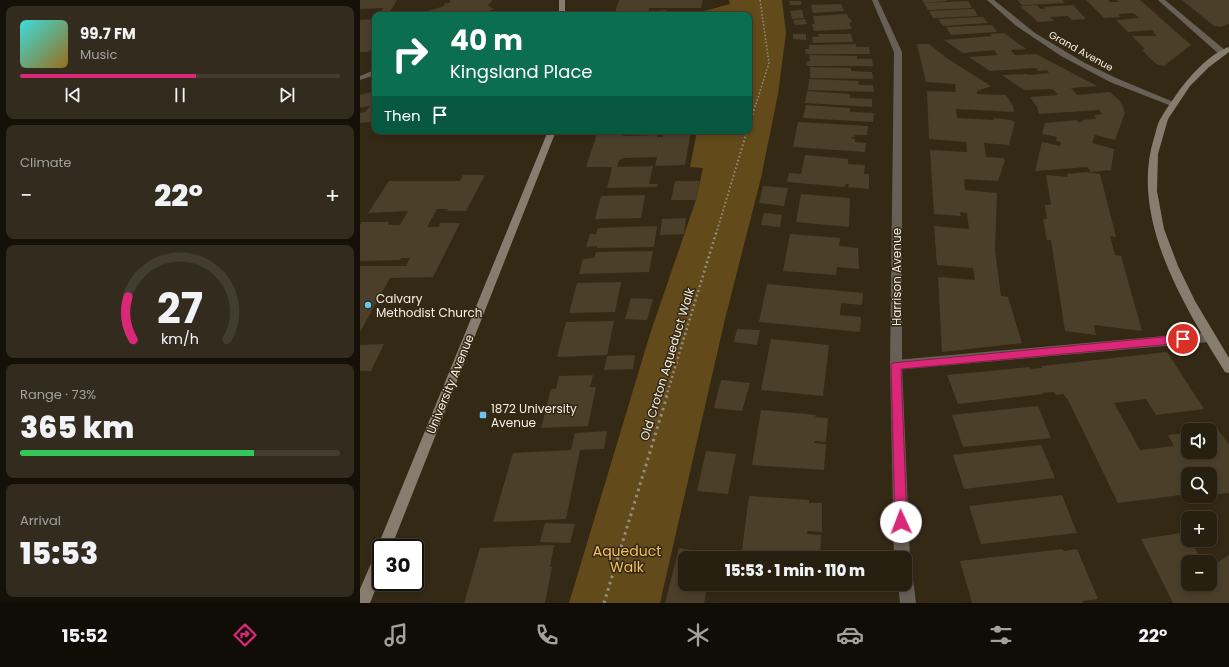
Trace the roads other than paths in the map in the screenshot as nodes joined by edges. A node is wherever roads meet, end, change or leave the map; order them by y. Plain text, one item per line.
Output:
1 (562, 0) edge
2 (875, 0) edge
3 (990, 0) edge
4 (1161, 0) edge
5 (562, 12) edge
6 (1226, 51) edge
7 (372, 74) edge
8 (360, 78) edge
9 (1172, 103) junction
10 (551, 134) edge
11 (1209, 337) junction
12 (896, 365) junction
13 (1229, 368) edge
14 (388, 539) edge
15 (902, 551) edge
16 (372, 579) edge
17 (906, 591) edge
18 (362, 603) edge
19 (908, 603) edge

1 - 5 main road
2 - 12 street, Harrison Avenue
3 - 9 street, Grand Avenue
4 - 6 street
6 - 9 main road
7 - 8 street
9 - 11 main road
10 - 14 main road, University Avenue
11 - 12 street
11 - 13 main road
12 - 15 street, Harrison Avenue
16 - 18 main road
17 - 19 street

